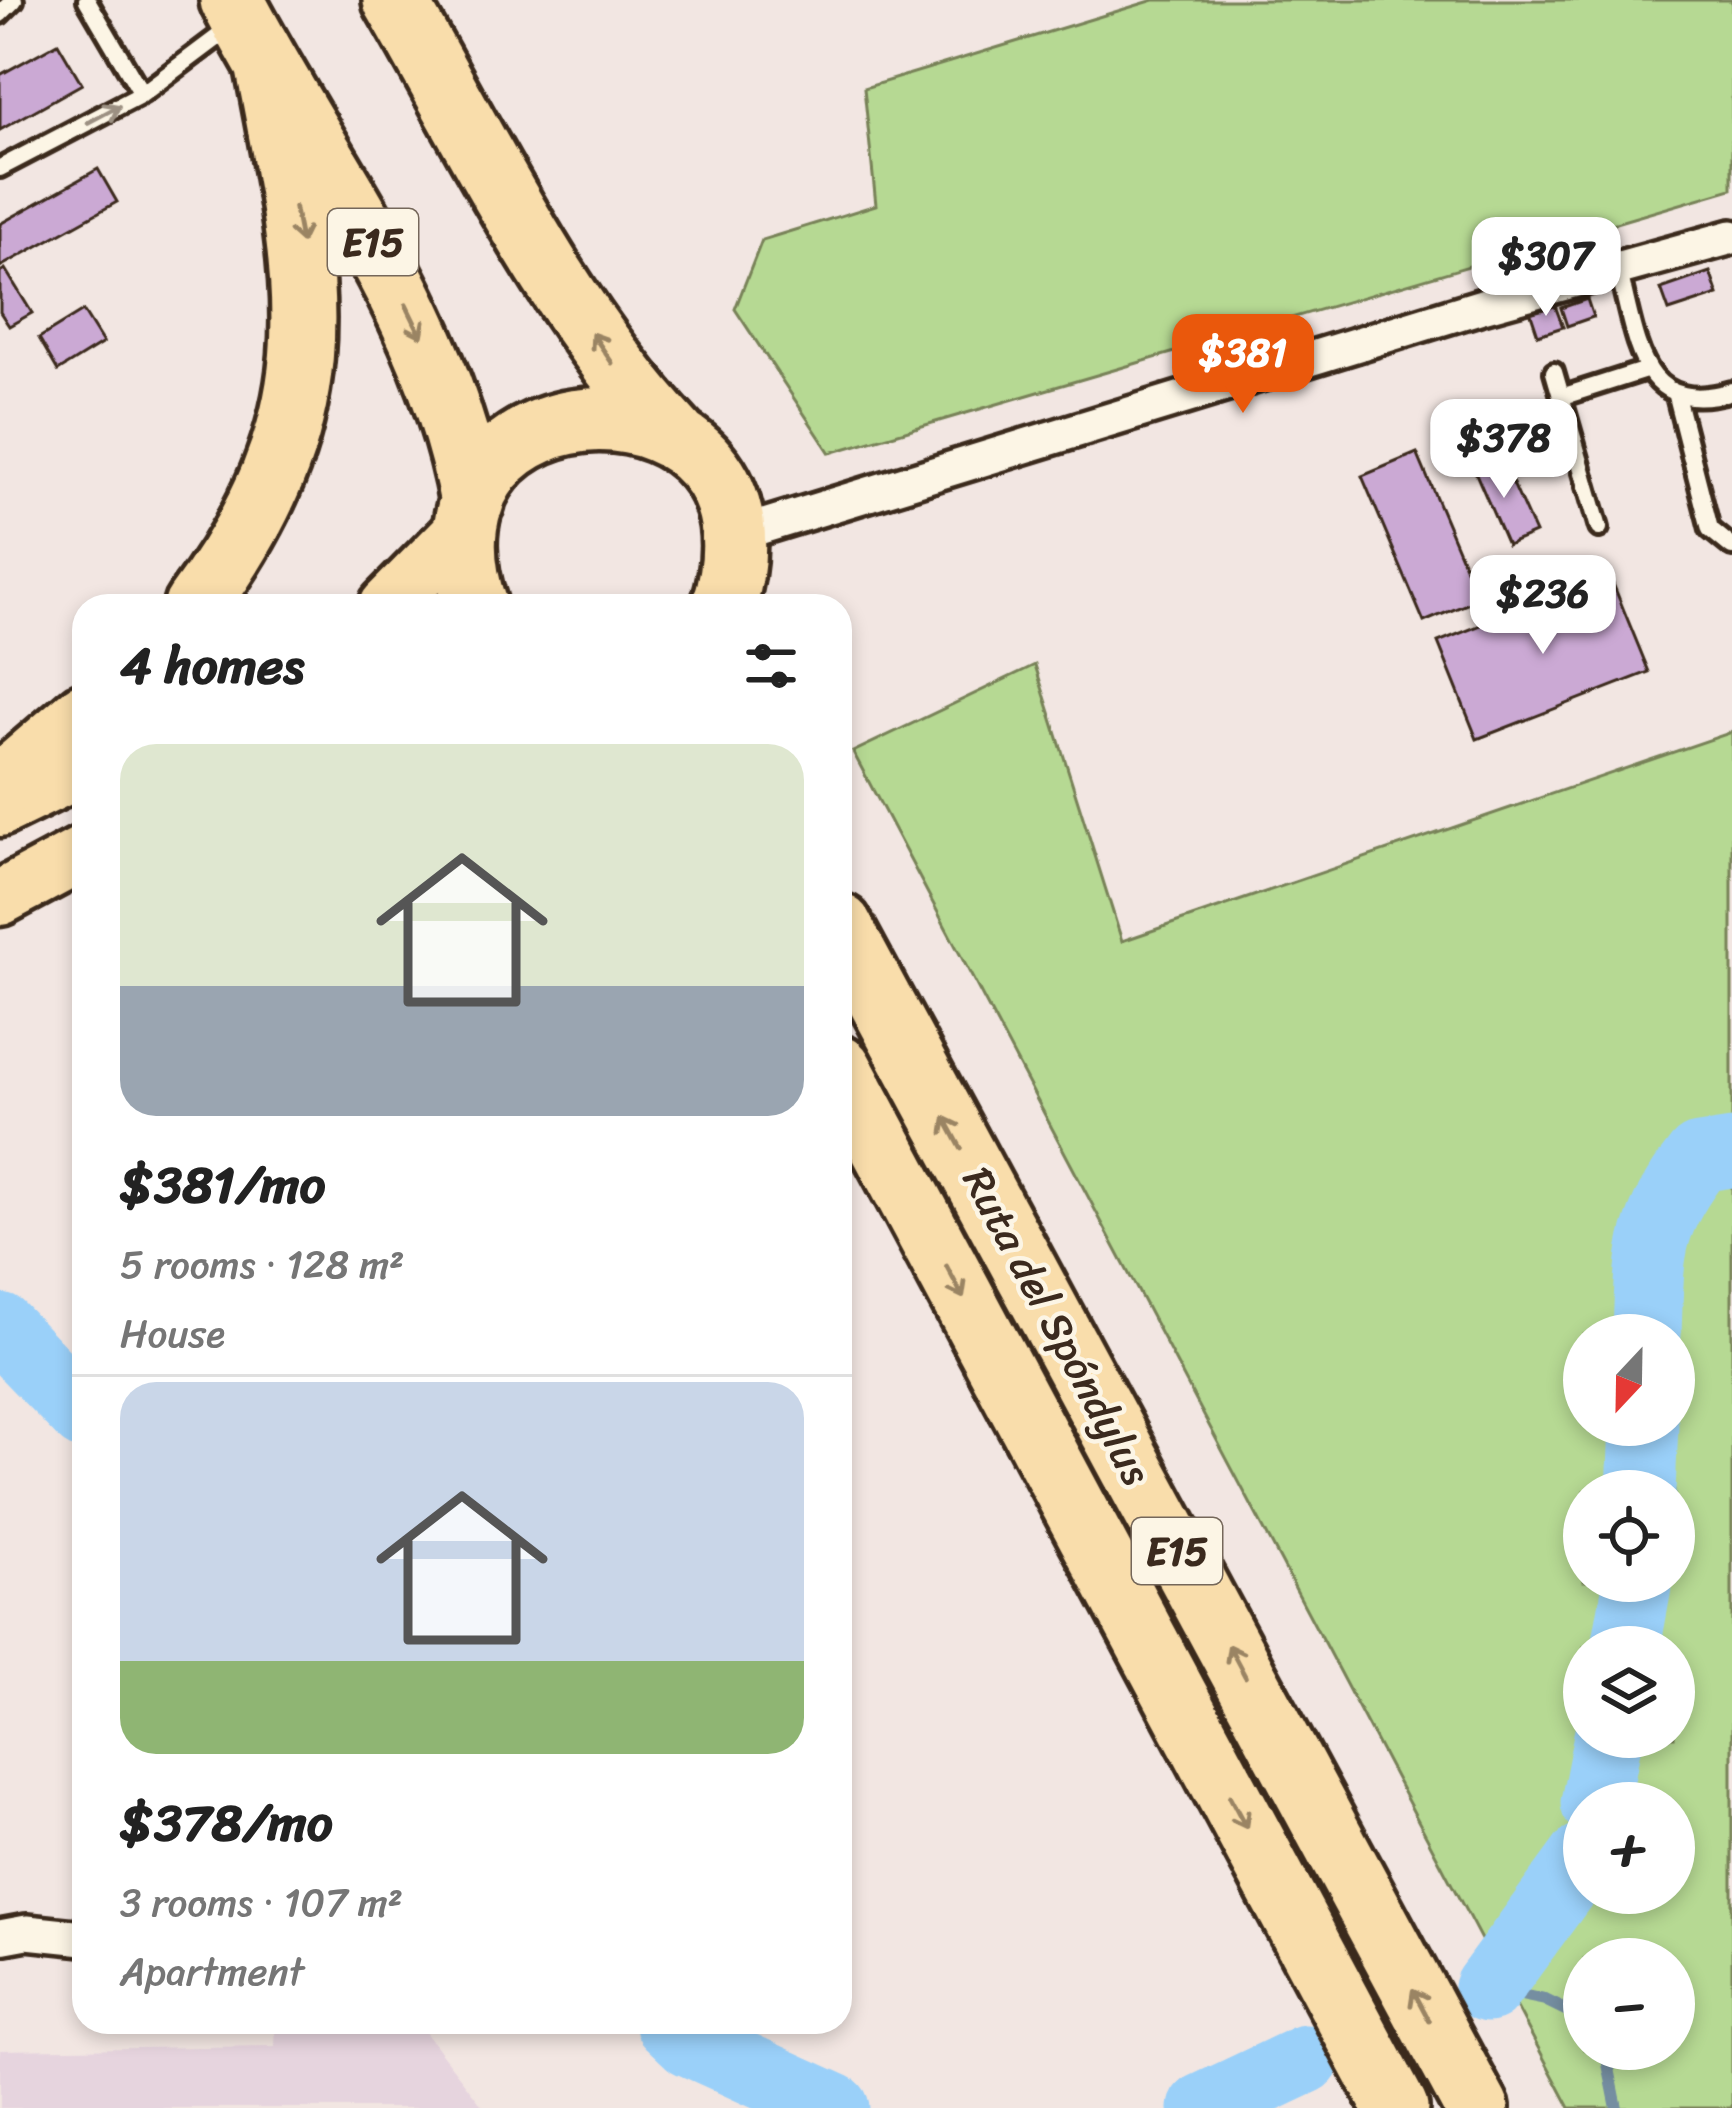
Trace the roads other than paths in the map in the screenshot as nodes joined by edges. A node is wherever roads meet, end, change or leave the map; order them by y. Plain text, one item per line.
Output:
1 (14, 0) edge
2 (88, 0) edge
3 (395, 0) edge
4 (0, 14) edge
5 (247, 29) edge
6 (142, 94) junction
7 (0, 168) edge
8 (1732, 236) edge
9 (1618, 269) junction
10 (1646, 370) junction
11 (1554, 373) dead end
12 (1732, 391) edge
13 (1676, 396) junction
14 (1561, 397) junction
15 (676, 438) junction
16 (468, 514) junction
17 (1598, 528) dead end
18 (1732, 547) edge
19 (732, 579) edge
20 (204, 594) edge
21 (398, 594) edge
22 (472, 594) edge
23 (72, 726) edge
24 (72, 774) edge
25 (0, 787) edge
26 (0, 809) edge
27 (72, 860) edge
28 (0, 898) edge
29 (852, 948) edge
30 (852, 1090) edge
31 (0, 1937) edge
32 (72, 1937) edge
33 (1396, 2108) edge
34 (1477, 2108) edge

1 - 4 lane
2 - 6 lane
15 -> 3 highway
5 - 6 lane
5 -> 16 highway, E15
5 -> 20 highway
7 -> 6 lane
8 - 9 street
9 - 10 lane
9 - 19 street
10 - 13 lane
10 - 14 lane
11 - 14 lane
12 - 13 lane
13 - 18 lane
14 - 17 lane
15 - 16 highway
15 - 19 highway
16 - 21 main road
16 - 22 highway, E15
23 - 25 highway
24 - 26 main road
27 - 28 main road
34 -> 29 highway, Ruta del Spóndylus / E15
30 -> 33 highway, Ruta del Spóndylus / E15
31 - 32 street

